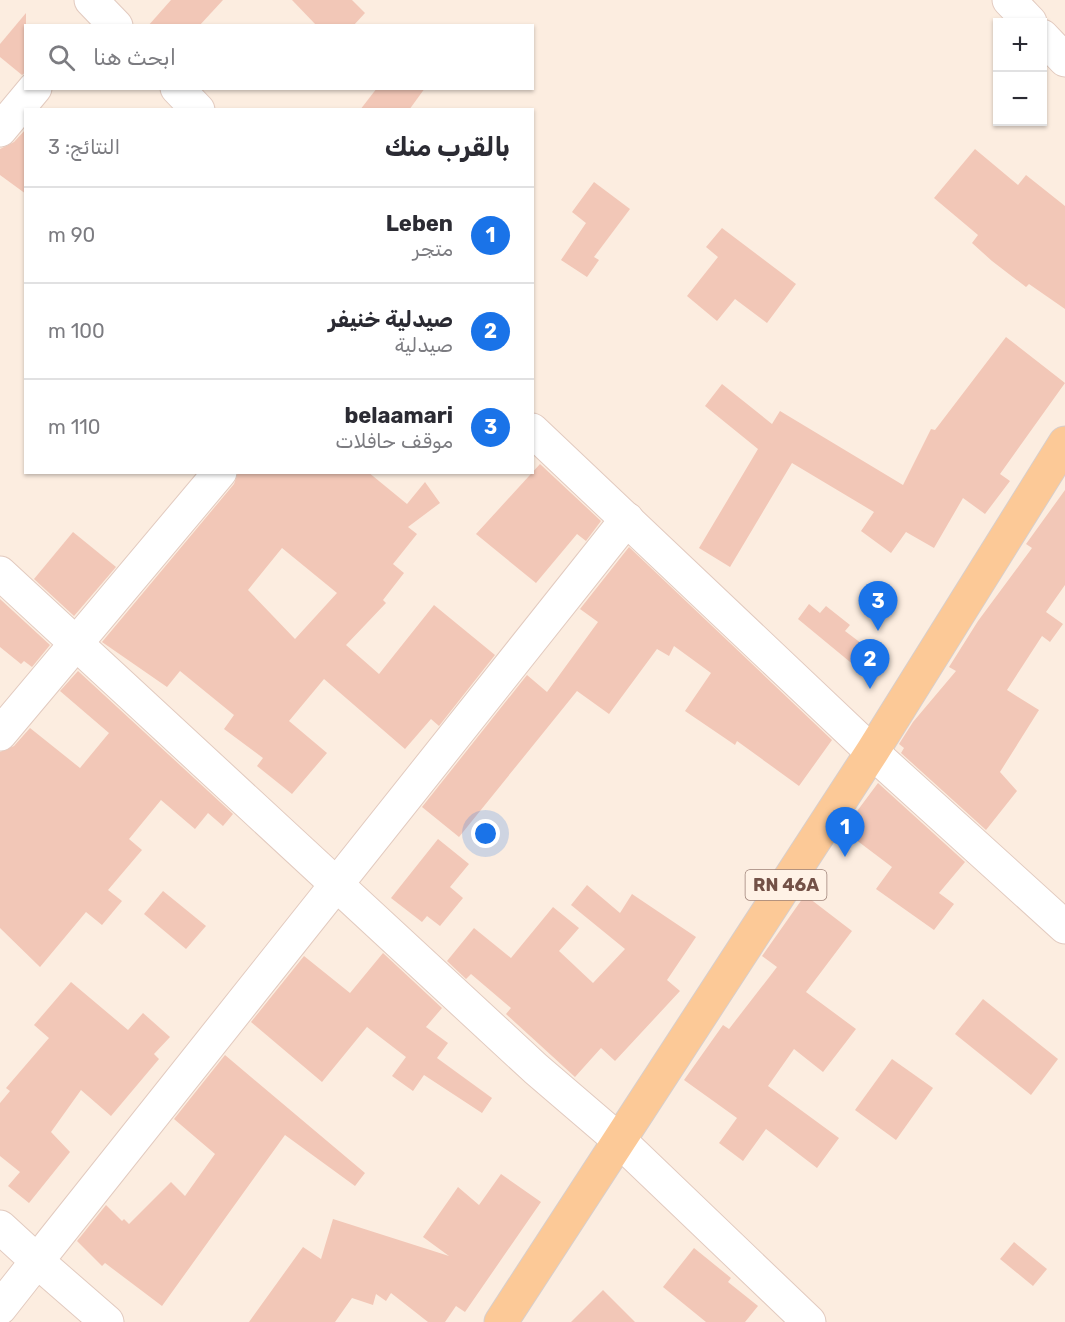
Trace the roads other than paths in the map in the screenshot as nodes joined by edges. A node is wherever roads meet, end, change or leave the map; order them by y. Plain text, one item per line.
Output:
1 (1009, 0) edge
2 (1026, 18) edge
3 (1047, 41) edge
4 (1065, 60) edge
5 (33, 90) edge
6 (179, 90) edge
7 (196, 108) edge
8 (0, 130) edge
9 (534, 432) edge
10 (1065, 443) edge
11 (218, 474) edge
12 (627, 519) junction
13 (0, 573) edge
14 (76, 644) junction
15 (0, 734) edge
16 (872, 752) junction
17 (337, 884) junction
18 (1065, 927) edge
19 (620, 1141) junction
20 (0, 1227) edge
21 (37, 1261) junction
22 (0, 1308) edge
23 (107, 1322) edge
24 (501, 1322) edge
25 (808, 1322) edge

1 - 2 street
3 - 4 street
5 - 8 street
6 - 7 street
9 - 12 street
10 - 16 main road, RN 46A
11 - 14 street
12 - 16 street
12 - 17 street
13 - 14 street
14 - 15 street
14 - 17 street
16 - 18 street
16 - 19 main road, RN 46A
17 - 19 street
17 - 21 street
19 - 24 main road, RN 46A
19 - 25 street
20 - 21 street
21 - 22 street
21 - 23 street

